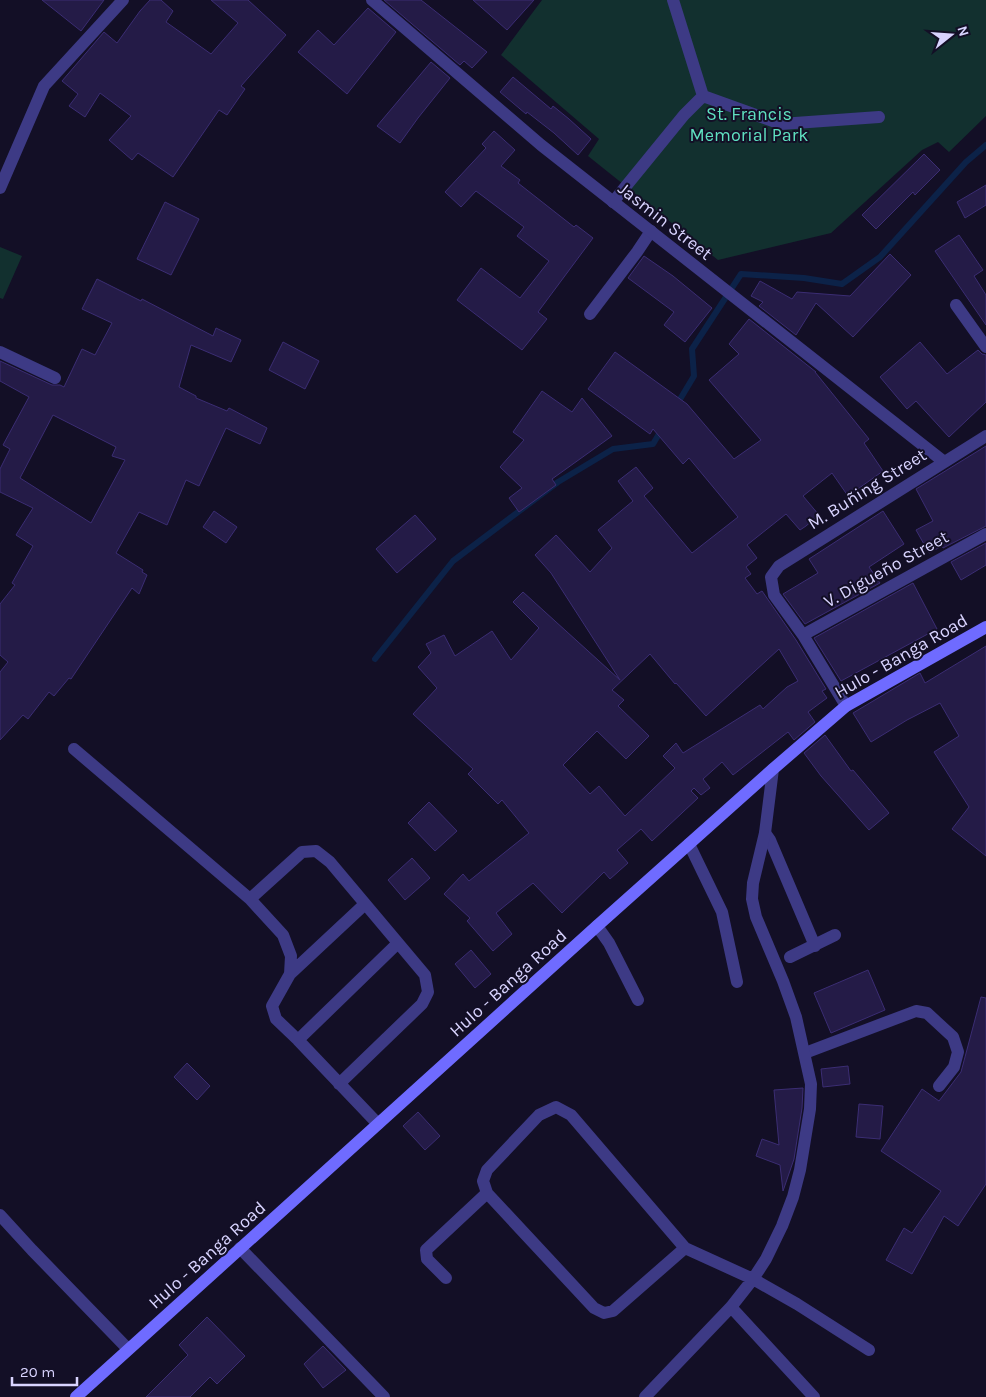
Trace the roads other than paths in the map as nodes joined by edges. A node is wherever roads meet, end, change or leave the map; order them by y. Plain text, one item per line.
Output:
1 (123, 0) edge
2 (372, 0) edge
3 (673, 0) edge
4 (703, 96) junction
5 (879, 117) dead end
6 (0, 188) edge
7 (613, 202) junction
8 (651, 231) junction
9 (956, 305) dead end
10 (590, 314) dead end
11 (986, 347) edge
12 (0, 352) edge
13 (55, 378) dead end
14 (986, 436) edge
15 (943, 462) junction
16 (986, 534) edge
17 (986, 628) edge
18 (803, 634) junction
19 (846, 706) junction
20 (74, 749) dead end
21 (773, 768) junction
22 (765, 833) junction
23 (689, 844) junction
24 (250, 899) junction
25 (365, 904) junction
26 (597, 926) junction
27 (835, 935) dead end
28 (398, 943) junction
29 (815, 946) junction
30 (790, 957) dead end
31 (290, 974) junction
32 (737, 982) dead end
33 (638, 1000) dead end
34 (298, 1040) junction
35 (805, 1053) junction
36 (339, 1084) junction
37 (939, 1086) dead end
38 (378, 1124) junction
39 (487, 1193) junction
40 (0, 1215) edge
41 (240, 1248) junction
42 (685, 1248) junction
43 (446, 1278) dead end
44 (752, 1279) junction
45 (731, 1307) junction
46 (128, 1349) junction
47 (869, 1350) dead end
48 (76, 1397) edge
49 (384, 1397) edge
50 (645, 1397) edge
51 (814, 1397) edge

1 - 6 street
2 - 7 street, Jasmin Street
3 - 4 street
4 - 5 street
4 - 7 street
7 - 8 street, Jasmin Street
8 - 10 street
8 - 15 street, Jasmin Street
9 - 11 street
12 - 13 street
14 - 15 street, M. Buñing Street
15 - 18 street, M. Buñing Street
16 - 18 street, V. Digueño Street
17 - 19 main road, Hulo - Banga Road
18 - 19 street
19 - 21 main road, Hulo - Banga Road
20 - 24 street
21 - 22 street
21 - 23 main road, Hulo - Banga Road
22 - 29 street
22 - 35 street
23 - 26 main road, Hulo - Banga Road
23 - 32 street
24 - 25 street
24 - 31 street
25 - 28 street
25 - 31 street
26 - 33 street
26 - 38 main road, Hulo - Banga Road
27 - 29 street
28 - 34 street
28 - 36 street
29 - 30 street
31 - 34 street
34 - 36 street
35 - 37 street
35 - 44 street
36 - 38 street
38 - 41 main road, Hulo - Banga Road
39 - 42 street
39 - 42 street
39 - 43 street
40 - 46 street
41 - 46 main road, Hulo - Banga Road
41 - 49 street
42 - 44 street
44 - 45 street
44 - 47 street
45 - 50 street
45 - 51 street
46 - 48 main road, Hulo - Banga Road

